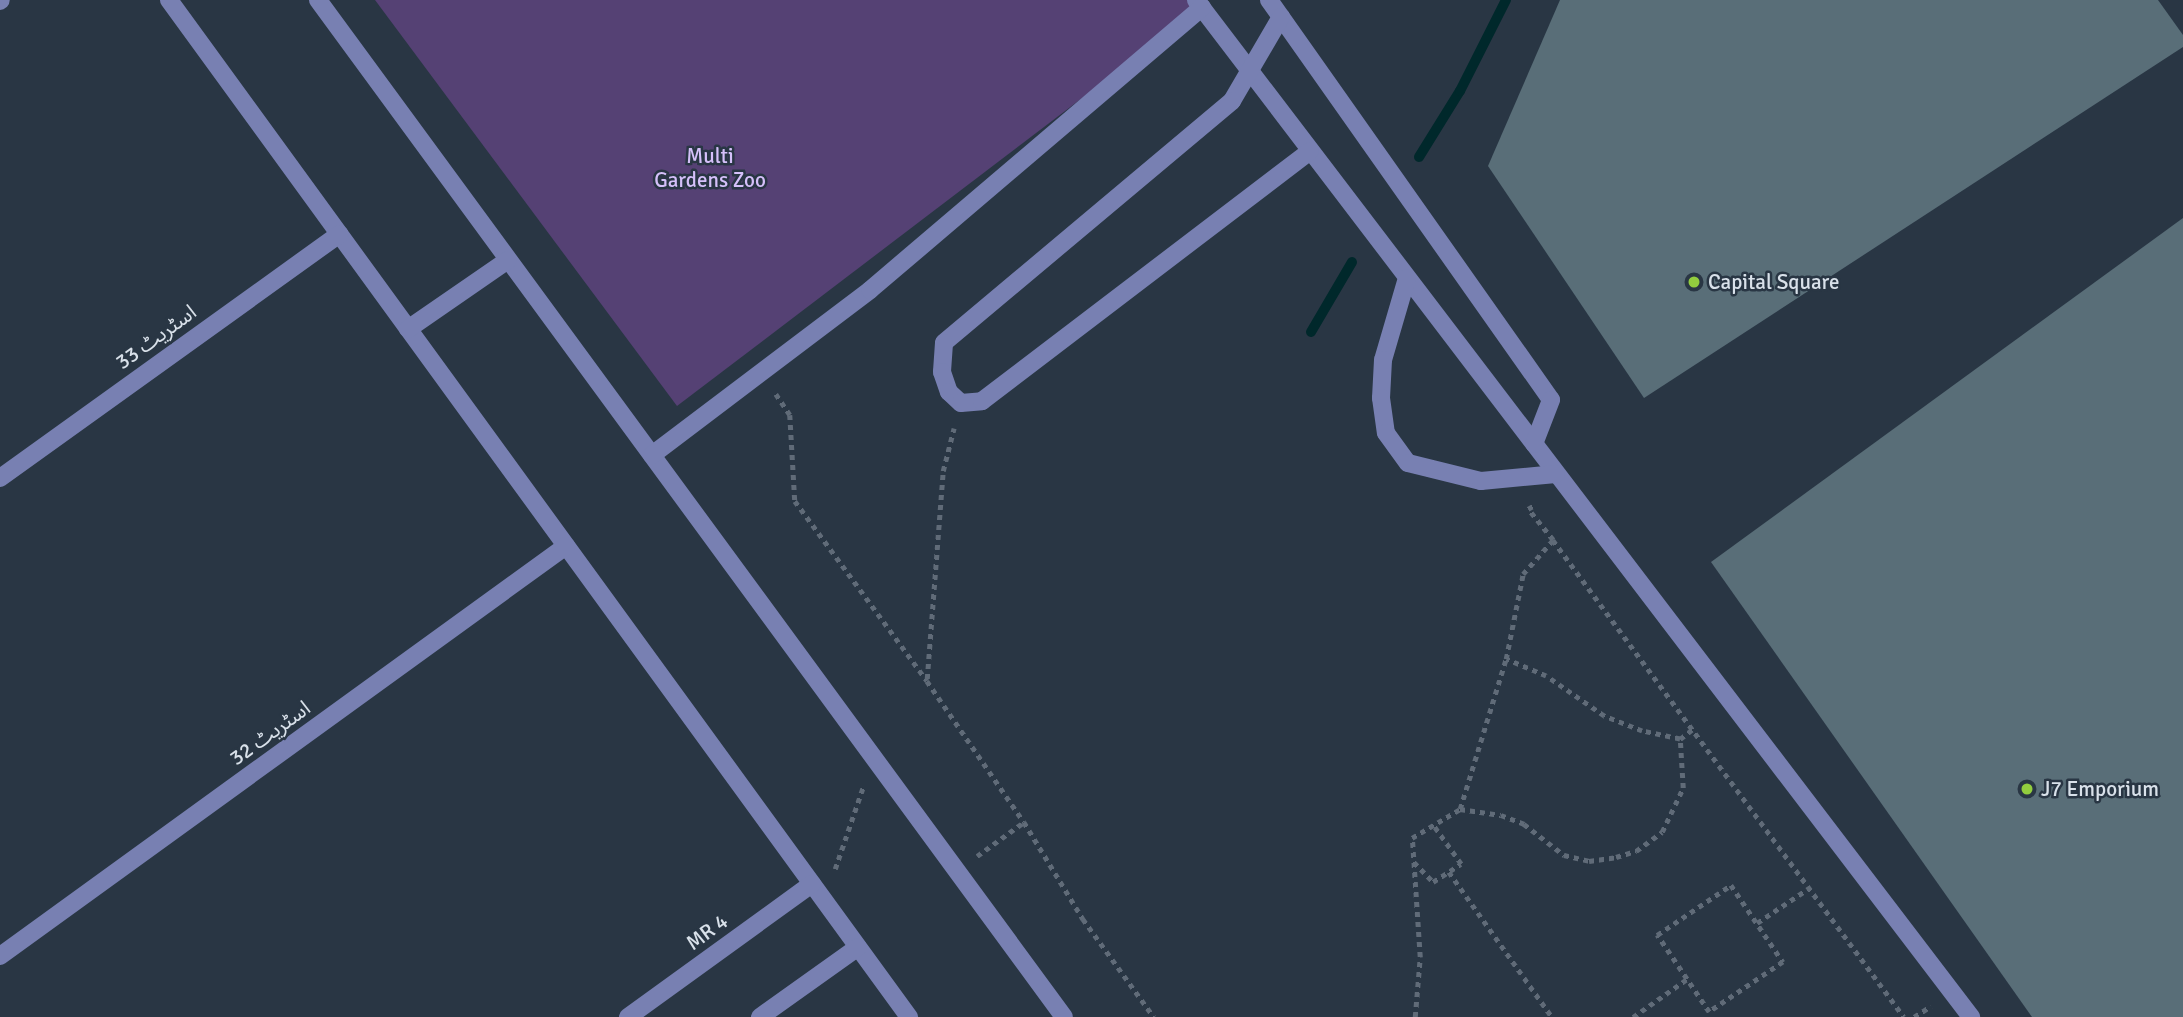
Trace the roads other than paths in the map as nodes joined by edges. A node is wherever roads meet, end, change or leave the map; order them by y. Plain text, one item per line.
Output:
1 (169, 0) edge
2 (318, 0) edge
3 (1269, 0) edge
4 (1199, 4) edge
5 (1281, 17) junction
6 (1254, 70) junction
7 (1310, 151) junction
8 (339, 234) junction
9 (508, 260) junction
10 (1407, 278) junction
11 (408, 329) junction
12 (1534, 444) junction
13 (652, 455) junction
14 (0, 478) edge
15 (1560, 479) junction
16 (566, 546) junction
17 (812, 884) junction
18 (858, 947) junction
19 (0, 956) edge
20 (628, 1017) edge
21 (760, 1017) edge
22 (909, 1017) edge
23 (1064, 1017) edge
24 (1971, 1017) edge

1 - 8 street
2 - 9 street
3 - 5 street
4 - 6 street
4 - 13 street
5 - 6 street
5 - 12 street
6 - 7 street
6 - 7 street
7 - 10 street
8 - 11 street
8 - 14 street, اسٹریٹ 33
9 - 11 street
9 - 13 street
10 - 12 street
10 - 15 street
11 - 16 street
12 - 15 street
13 - 23 street
15 - 24 street
16 - 17 street
16 - 19 street, اسٹریٹ 32
17 - 18 street
17 - 20 street, MR 4
18 - 21 street
18 - 22 street

